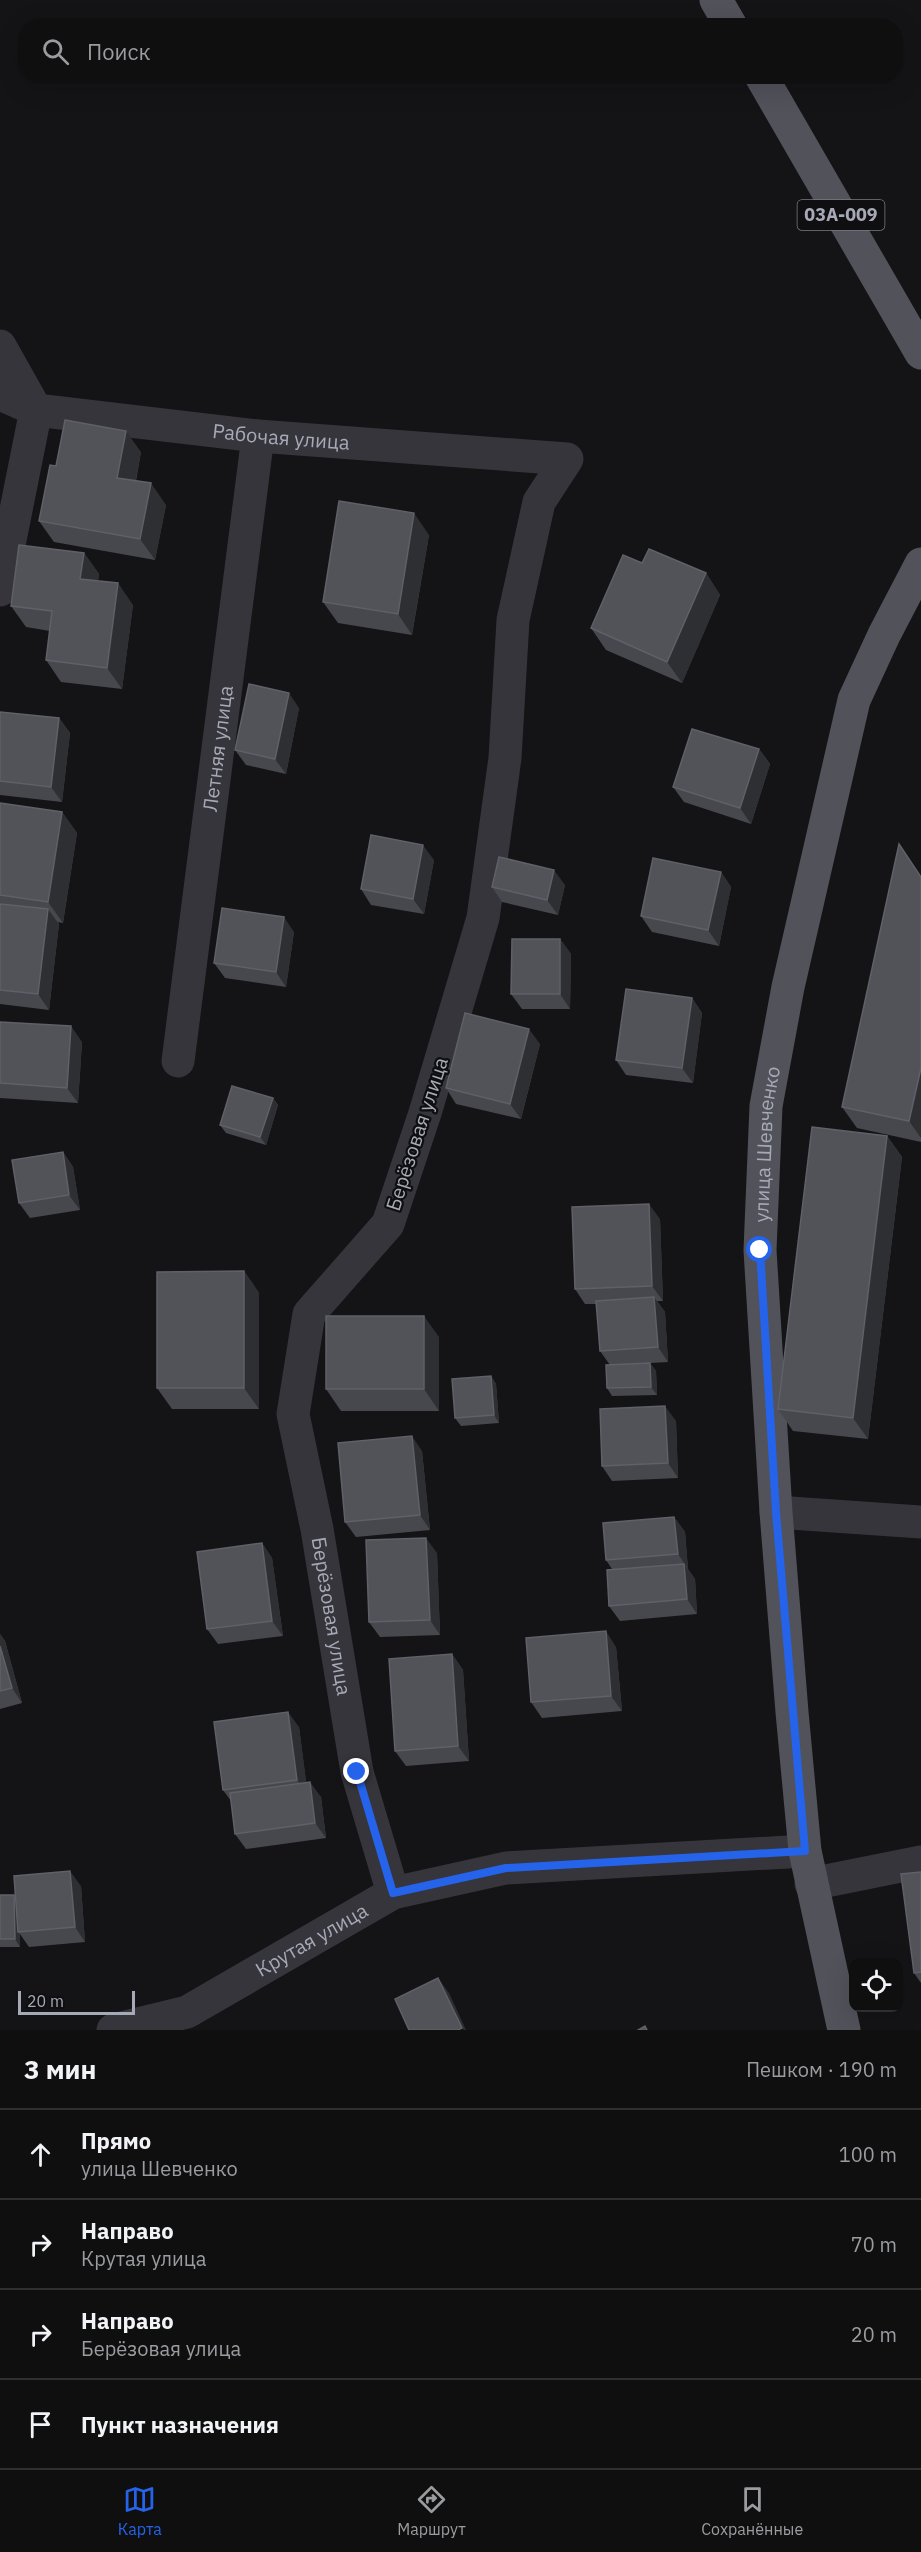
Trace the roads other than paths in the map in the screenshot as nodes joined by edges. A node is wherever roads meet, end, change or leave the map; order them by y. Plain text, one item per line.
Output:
1 (716, 0) edge
2 (726, 18) edge
3 (765, 84) edge
4 (0, 346) edge
5 (921, 353) edge
6 (0, 394) edge
7 (36, 410) junction
8 (258, 436) junction
9 (567, 459) joint
10 (921, 564) edge
11 (0, 590) edge
12 (178, 1061) dead end
13 (776, 1512) junction
14 (921, 1522) edge
15 (805, 1851) junction
16 (921, 1862) edge
17 (811, 1884) junction
18 (393, 1893) junction
19 (112, 2030) edge
20 (844, 2030) edge

1 - 2 main road
3 - 5 main road, 03А-009
4 - 7 street
6 - 7 street, Рабочая улица
7 - 8 street, Рабочая улица
7 - 11 street
8 - 9 street, Рабочая улица
8 - 12 street, Летняя улица
9 - 18 street, Берёзовая улица
10 - 13 main road, улица Шевченко
13 - 14 street
13 - 15 main road, улица Шевченко
15 - 17 main road, улица Шевченко
15 - 18 street, Крутая улица
16 - 17 street
17 - 20 main road, улица Шевченко
18 - 19 street, Крутая улица

